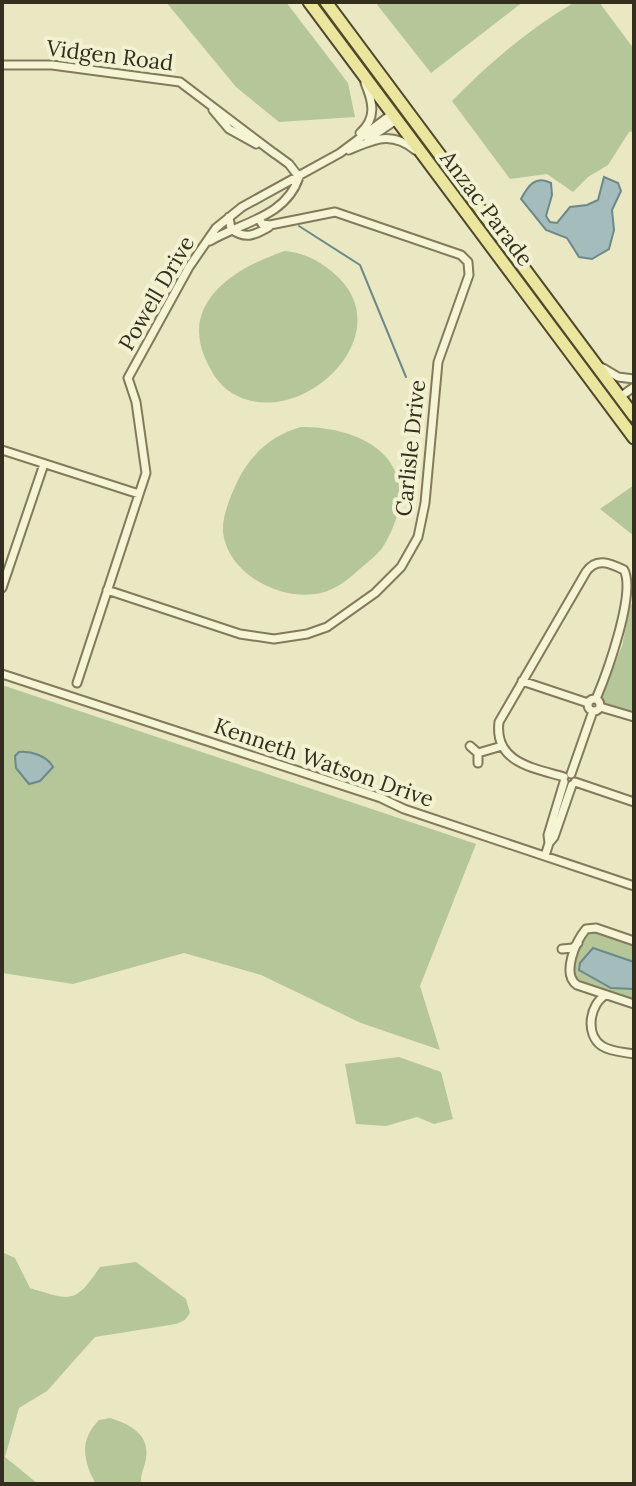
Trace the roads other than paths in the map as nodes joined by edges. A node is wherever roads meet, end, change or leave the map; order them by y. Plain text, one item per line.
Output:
1 (309, 2) edge
2 (326, 2) edge
3 (2, 65) edge
4 (358, 68) junction
5 (405, 107) junction
6 (394, 117) junction
7 (332, 159) junction
8 (433, 169) junction
9 (299, 177) junction
10 (275, 188) junction
11 (283, 204) junction
12 (229, 217) junction
13 (259, 218) junction
14 (274, 224) junction
15 (233, 230) junction
16 (205, 244) junction
17 (590, 356) junction
18 (634, 379) edge
19 (634, 387) edge
20 (626, 398) edge
21 (612, 408) junction
22 (634, 416) edge
23 (634, 438) edge
24 (2, 450) edge
25 (44, 464) junction
26 (139, 494) junction
27 (2, 588) edge
28 (107, 590) junction
29 (631, 598) edge
30 (2, 674) edge
31 (522, 681) junction
32 (77, 683) dead end
33 (594, 705) junction
34 (634, 717) edge
35 (470, 746) dead end
36 (502, 746) junction
37 (478, 753) junction
38 (478, 763) dead end
39 (569, 780) junction
40 (634, 802) edge
41 (545, 856) junction
42 (634, 886) edge
43 (634, 941) edge
44 (578, 943) junction
45 (572, 962) junction
46 (592, 990) junction
47 (606, 995) junction
48 (597, 1003) junction
49 (634, 1004) edge
50 (634, 1054) edge

1 - 4 main road, Anzac Parade
2 - 5 main road, Anzac Parade
3 - 9 street, Vidgen Road
4 - 6 main road, Anzac Parade
4 - 7 street
5 - 6 main road
5 - 17 main road, Anzac Parade
6 - 7 street, Powell Drive
6 - 8 main road, Anzac Parade
7 - 8 street
7 - 9 street, Powell Drive
8 - 21 main road, Anzac Parade
9 - 10 street, Powell Drive
9 - 11 street
10 - 11 street
10 - 12 street, Powell Drive
11 - 13 street
12 - 15 street
12 - 16 street, Powell Drive
13 - 14 street
13 - 15 street
14 - 15 street, Carlisle Drive
14 - 28 street, Carlisle Drive
15 - 16 street
16 - 26 street, Powell Drive
17 - 18 street
17 - 20 main road, Anzac Parade
19 - 20 street
20 - 21 main road
20 - 22 main road, Anzac Parade
21 - 23 main road, Anzac Parade
24 - 25 street
25 - 26 street
25 - 27 street
26 - 28 street
28 - 32 street
29 - 31 street
29 - 33 street
30 - 41 street, Kenneth Watson Drive
31 - 33 street
31 - 36 street
33 - 34 street
33 - 39 street
35 - 37 street
36 - 37 street
36 - 39 street
37 - 38 street
39 - 40 street
39 - 41 street
41 - 42 street, Kenneth Watson Drive
43 - 44 street
44 - 45 street
44 - 45 street
45 - 46 street
46 - 47 street
46 - 48 street
47 - 48 street
47 - 49 street
48 - 50 street

